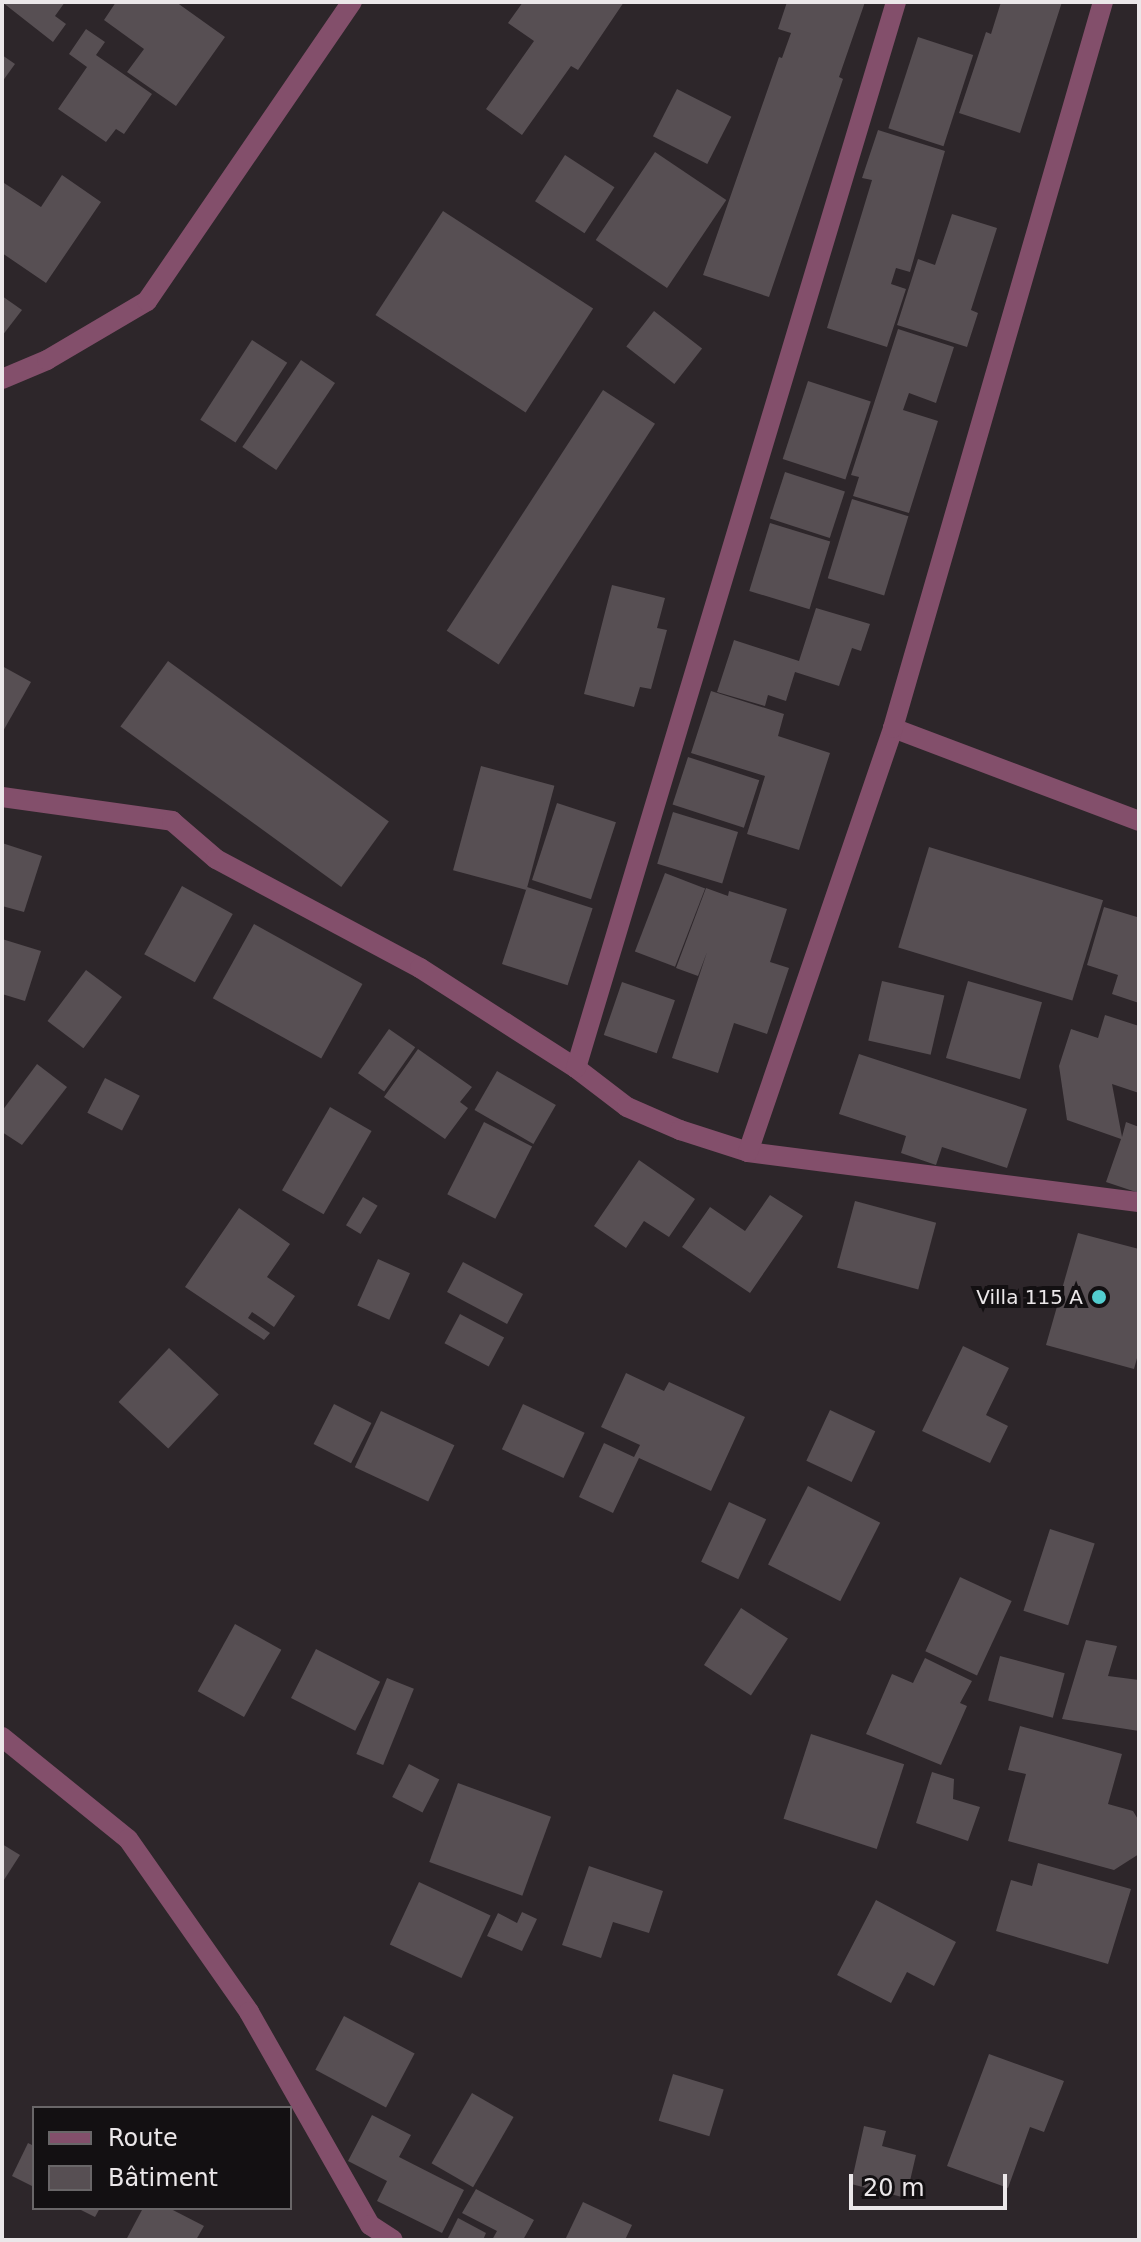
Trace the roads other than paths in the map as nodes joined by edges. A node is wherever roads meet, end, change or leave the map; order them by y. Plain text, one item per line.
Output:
1 (352, 2) edge
2 (896, 2) edge
3 (1103, 2) edge
4 (2, 379) edge
5 (893, 728) junction
6 (2, 797) edge
7 (1139, 821) edge
8 (576, 1068) junction
9 (748, 1152) junction
10 (1139, 1202) edge
11 (2, 1737) edge
12 (393, 2240) edge

1 - 4 street
2 - 8 street
3 - 5 street
5 - 7 street
5 - 9 street
6 - 8 street
8 - 9 street
9 - 10 street
11 - 12 street

